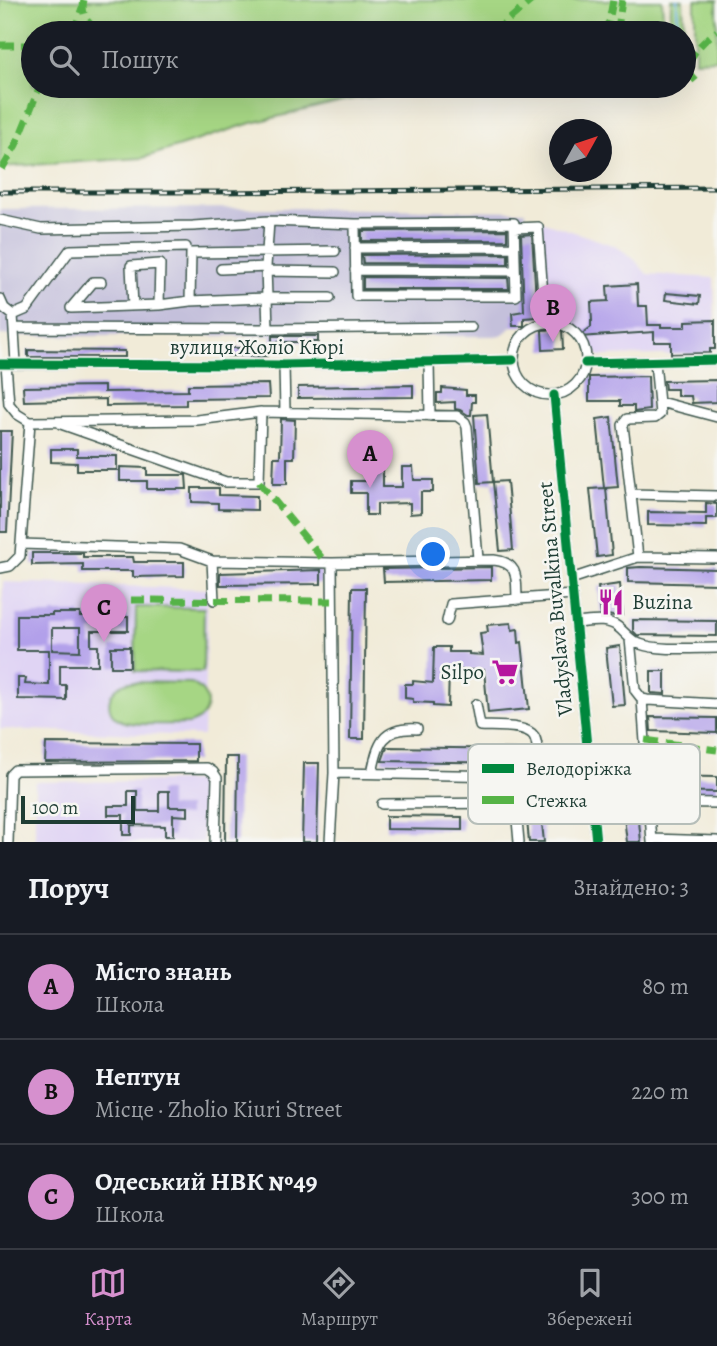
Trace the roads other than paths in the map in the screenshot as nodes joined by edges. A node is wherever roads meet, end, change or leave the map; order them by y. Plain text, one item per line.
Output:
1 (0, 220) edge
2 (269, 220) junction
3 (355, 225) junction
4 (514, 228) junction
5 (186, 247) dead end
6 (514, 247) junction
7 (355, 248) junction
8 (335, 251) dead end
9 (268, 252) junction
10 (221, 269) dead end
11 (266, 269) junction
12 (355, 271) junction
13 (515, 271) junction
14 (335, 272) dead end
15 (101, 282) dead end
16 (267, 298) junction
17 (330, 298) dead end
18 (0, 299) edge
19 (190, 301) junction
20 (133, 306) junction
21 (159, 306) junction
22 (13, 315) junction
23 (545, 322) junction
24 (471, 327) dead end
25 (14, 328) junction
26 (268, 328) junction
27 (513, 360) junction
28 (717, 360) edge
29 (429, 362) junction
30 (655, 362) junction
31 (586, 363) junction
32 (7, 364) edge
33 (284, 365) junction
34 (554, 395) junction
35 (660, 402) junction
36 (261, 412) junction
37 (285, 412) junction
38 (430, 416) junction
39 (717, 417) edge
40 (30, 422) junction
41 (53, 422) junction
42 (631, 494) junction
43 (717, 496) edge
44 (22, 544) junction
45 (638, 557) junction
46 (717, 558) edge
47 (478, 559) junction
48 (212, 561) junction
49 (332, 563) junction
50 (0, 568) edge
51 (571, 579) junction
52 (573, 595) junction
53 (214, 600) dead end
54 (517, 600) junction
55 (447, 621) dead end
56 (576, 623) junction
57 (630, 639) junction
58 (717, 648) edge
59 (642, 699) junction
60 (476, 704) dead end
61 (717, 704) edge
62 (417, 729) dead end
63 (536, 744) edge
64 (586, 744) edge
65 (645, 744) edge
66 (334, 773) junction
67 (372, 773) junction
68 (468, 775) edge
69 (468, 803) edge
70 (382, 804) dead end
71 (517, 824) edge
72 (594, 824) edge
73 (652, 840) edge
74 (717, 841) edge
75 (8, 842) edge
76 (215, 842) edge
77 (330, 842) edge
78 (519, 842) edge
79 (596, 842) edge

1 - 2 street
2 - 3 street
2 - 9 street
3 - 4 street
3 - 7 street
4 - 6 street
4 - 23 street
5 - 22 street
6 - 7 street
6 - 13 street
7 - 12 street
8 - 9 street
9 - 11 street
9 - 19 street
10 - 11 street
11 - 14 street
11 - 16 street
12 - 13 street
12 - 13 street
15 - 20 street
16 - 17 street
16 - 19 street
16 - 26 street
18 - 22 street
19 - 21 street
20 - 21 street
20 - 21 street
22 - 25 street
23 - 27 street
23 - 31 street
24 - 26 street
25 - 26 street
25 - 32 street
27 - 29 street, вулиця Жоліо Кюрі
27 - 34 street
28 - 30 street
29 - 33 street, вулиця Жоліо Кюрі
29 - 38 street
30 - 31 street
30 - 35 street
31 - 34 street
32 - 33 street, вулиця Жоліо Кюрі
32 - 40 street
33 - 37 street
34 - 51 street, Vladyslava Buvalkina Street
35 - 39 street
35 - 42 street
36 - 37 street
36 - 41 street
36 - 41 street
37 - 38 street
38 - 47 street
40 - 41 street
40 - 44 street
42 - 43 street
42 - 45 street
44 - 48 street
44 - 50 street
45 - 46 street
45 - 51 street
47 - 49 street
47 - 54 street
48 - 49 street
48 - 53 street
49 - 66 street
51 - 52 street, Vladyslava Buvalkina Street
52 - 54 street
52 - 56 street, Vladyslava Buvalkina Street
54 - 55 street
56 - 57 street
56 - 64 street, Vladyslava Buvalkina Street
57 - 58 street
57 - 59 street
59 - 61 street
59 - 65 street
60 - 63 street
62 - 67 street
66 - 67 street
66 - 77 street
67 - 68 street
69 - 70 street
71 - 78 street
72 - 79 street, Vladyslava Buvalkina Street
73 - 74 street
75 - 76 street

